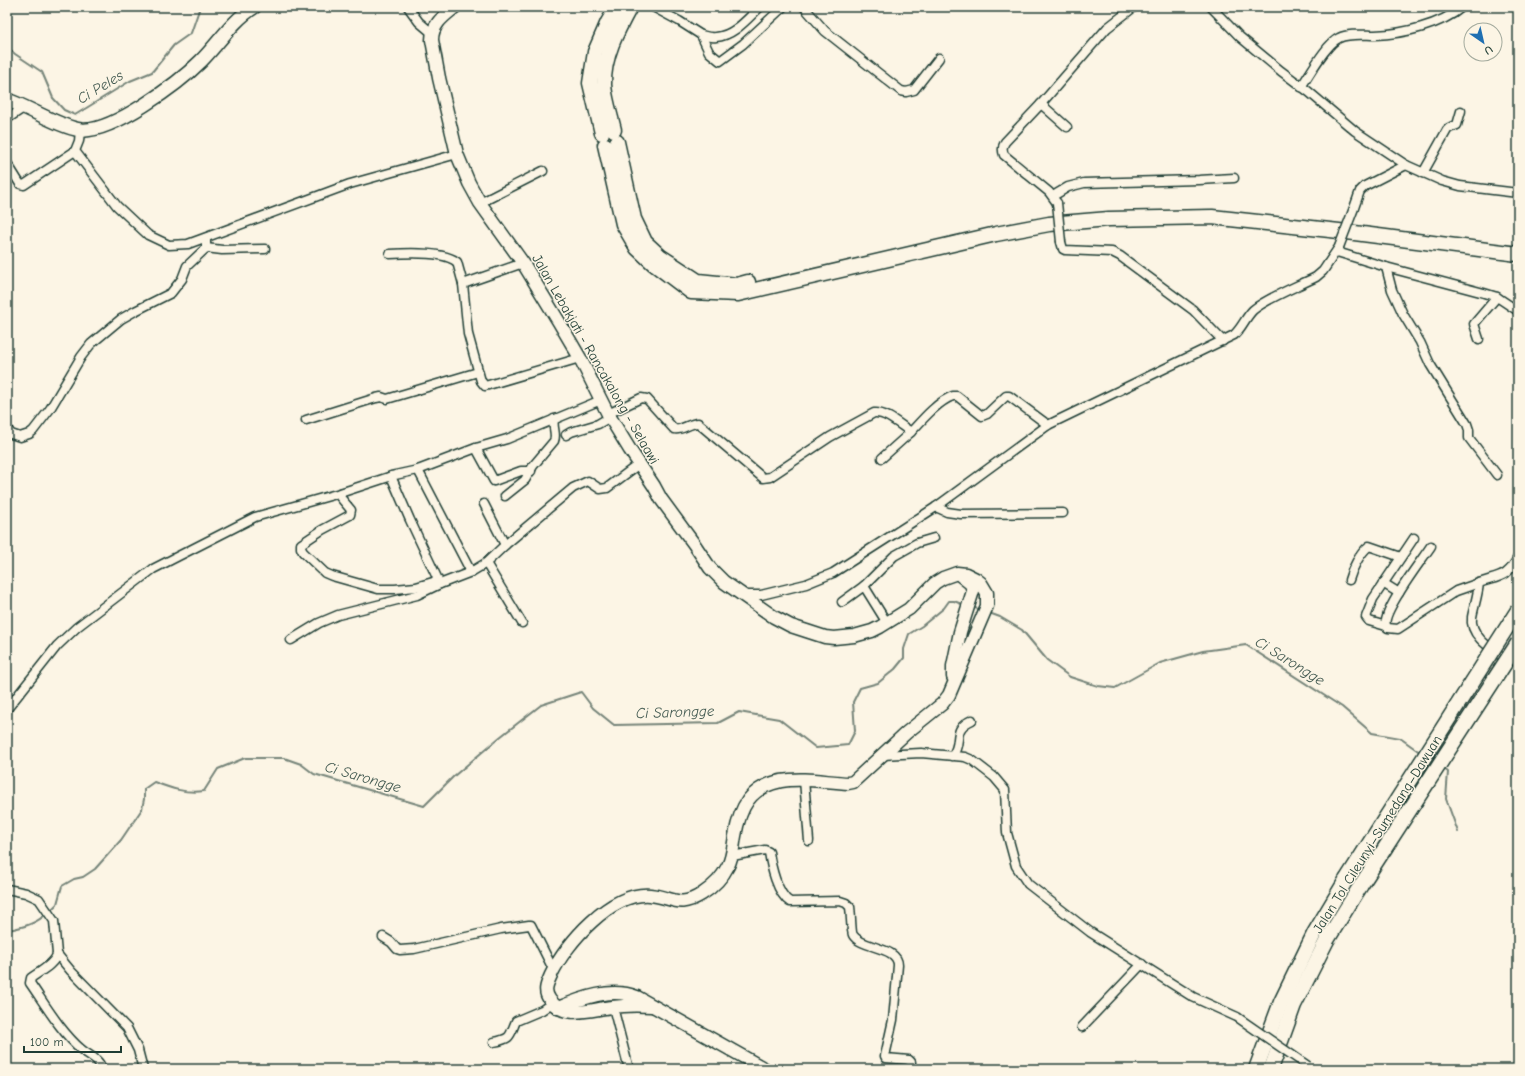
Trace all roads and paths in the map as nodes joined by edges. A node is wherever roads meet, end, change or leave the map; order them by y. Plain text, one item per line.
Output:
1 (254, 7) edge
2 (408, 7) edge
3 (454, 7) edge
4 (617, 7) edge
5 (630, 7) edge
6 (653, 7) edge
7 (760, 7) edge
8 (783, 7) edge
9 (804, 7) edge
10 (1134, 7) edge
11 (1210, 7) edge
12 (1462, 7) edge
13 (432, 33) junction
14 (701, 35) junction
15 (939, 58) dead end
16 (1301, 87) junction
17 (7, 100) edge
18 (1040, 104) junction
19 (25, 107) junction
20 (1462, 111) dead end
21 (7, 119) edge
22 (1067, 127) dead end
23 (80, 130) junction
24 (609, 138) junction
25 (75, 151) junction
26 (457, 154) junction
27 (7, 163) edge
28 (1406, 165) junction
29 (543, 171) dead end
30 (1423, 173) junction
31 (1234, 178) dead end
32 (1518, 193) edge
33 (1055, 199) junction
34 (480, 203) junction
35 (206, 238) junction
36 (206, 248) junction
37 (1518, 248) edge
38 (265, 249) dead end
39 (1338, 250) junction
40 (390, 254) dead end
41 (1518, 254) edge
42 (523, 263) junction
43 (1386, 267) junction
44 (463, 284) junction
45 (1497, 297) junction
46 (1518, 311) edge
47 (1479, 339) dead end
48 (1223, 341) junction
49 (580, 358) junction
50 (478, 372) junction
51 (601, 400) junction
52 (609, 416) junction
53 (554, 419) junction
54 (306, 420) dead end
55 (1048, 425) junction
56 (7, 428) edge
57 (911, 432) junction
58 (566, 435) dead end
59 (476, 448) junction
60 (882, 458) dead end
61 (639, 464) junction
62 (418, 470) junction
63 (531, 471) junction
64 (1497, 475) dead end
65 (391, 476) junction
66 (340, 493) junction
67 (505, 496) dead end
68 (484, 504) dead end
69 (936, 507) junction
70 (1063, 513) dead end
71 (934, 538) dead end
72 (1414, 538) dead end
73 (505, 545) junction
74 (1431, 546) dead end
75 (1518, 556) edge
76 (1401, 557) junction
77 (486, 564) junction
78 (471, 572) junction
79 (957, 573) junction
80 (1349, 580) dead end
81 (439, 582) junction
82 (1479, 583) junction
83 (1383, 584) junction
84 (423, 585) junction
85 (864, 586) junction
86 (1399, 593) junction
87 (417, 594) junction
88 (742, 595) junction
89 (842, 602) dead end
90 (1518, 610) edge
91 (522, 623) dead end
92 (887, 623) junction
93 (1386, 626) junction
94 (291, 640) dead end
95 (1518, 642) edge
96 (1518, 661) edge
97 (954, 682) junction
98 (7, 709) edge
99 (972, 720) dead end
100 (881, 756) junction
101 (952, 756) junction
102 (804, 780) junction
103 (809, 840) dead end
104 (732, 856) junction
105 (7, 889) edge
106 (383, 937) dead end
107 (57, 954) junction
108 (1142, 964) junction
109 (554, 968) junction
110 (555, 1005) junction
111 (652, 1006) junction
112 (613, 1007) junction
113 (1082, 1027) dead end
114 (494, 1042) dead end
115 (1311, 1067) edge
116 (102, 1069) edge
117 (143, 1069) edge
118 (629, 1069) edge
119 (765, 1069) edge
120 (910, 1069) edge
121 (1256, 1069) edge
122 (1271, 1069) edge

1 - 23 highway
2 - 13 street
3 - 13 main road
4 - 24 highway
5 - 24 highway
6 - 14 street
7 - 14 street
8 - 14 street
9 - 15 street
10 - 18 street
11 - 16 street
12 - 16 street
13 - 26 main road, Jalan Lebakjati - Rancakalong - Selaawi
16 - 28 street
17 - 19 highway
18 - 22 street
18 - 33 street
19 - 21 street
19 - 23 highway
20 - 30 street
23 - 25 street
24 - 37 highway
24 - 41 highway
25 - 27 street
25 - 35 street
26 - 34 main road, Jalan Lebakjati - Rancakalong - Selaawi
26 - 35 street
28 - 30 street
28 - 39 street, bridge
29 - 34 street
30 - 32 street
31 - 33 street
33 - 48 street, bridge
34 - 42 main road, Jalan Lebakjati - Rancakalong - Selaawi
35 - 36 street
36 - 38 street
36 - 56 street
39 - 43 street
39 - 48 street
40 - 44 street
42 - 44 street
42 - 49 main road, Jalan Lebakjati - Rancakalong - Selaawi
43 - 45 street
43 - 64 street
44 - 50 street
45 - 46 street
45 - 47 street
48 - 55 street
49 - 50 street
49 - 51 main road, Jalan Lebakjati - Rancakalong - Selaawi
50 - 54 street
51 - 52 main road, Jalan Lebakjati - Rancakalong - Selaawi
51 - 53 street
52 - 57 street
52 - 58 street
52 - 61 main road, Jalan Lebakjati - Rancakalong - Selaawi
53 - 59 street
53 - 63 street
55 - 57 street
55 - 69 street
57 - 60 street
59 - 62 street
59 - 63 street
61 - 73 street
61 - 88 main road, Jalan Lebakjati - Rancakalong - Selaawi
62 - 65 street
62 - 78 street
63 - 67 street
65 - 66 street
65 - 81 street
66 - 84 street
66 - 98 street
68 - 73 street
69 - 70 street
69 - 88 street
71 - 85 street
72 - 76 street
73 - 77 street
74 - 86 street
75 - 82 street
76 - 80 street
76 - 83 street
77 - 78 street
77 - 91 street
78 - 81 street
79 - 92 main road, Jalan Lebakjati - Rancakalong - Selaawi
79 - 97 main road
79 - 97 main road
81 - 84 street
81 - 87 street
82 - 93 street
82 - 96 street
83 - 86 street
83 - 93 street
84 - 87 street
85 - 89 street
85 - 92 street
86 - 93 street
87 - 94 street
88 - 92 main road, Jalan Lebakjati - Rancakalong - Selaawi
90 - 121 highway, Jalan Tol Cileunyi–Sumedang–Dawuan, bridge
95 - 122 highway, Jalan Tol Cileunyi–Sumedang–Dawuan, bridge
97 - 100 main road
99 - 101 street
100 - 101 street
100 - 102 main road
101 - 108 street
102 - 103 street
102 - 104 main road
104 - 109 main road
104 - 120 street
105 - 107 street
106 - 109 street
107 - 116 street
107 - 117 street
108 - 113 street
108 - 115 street, bridge
109 - 110 main road
110 - 111 main road
110 - 112 main road
110 - 114 street
111 - 112 main road
111 - 119 main road
112 - 118 street

